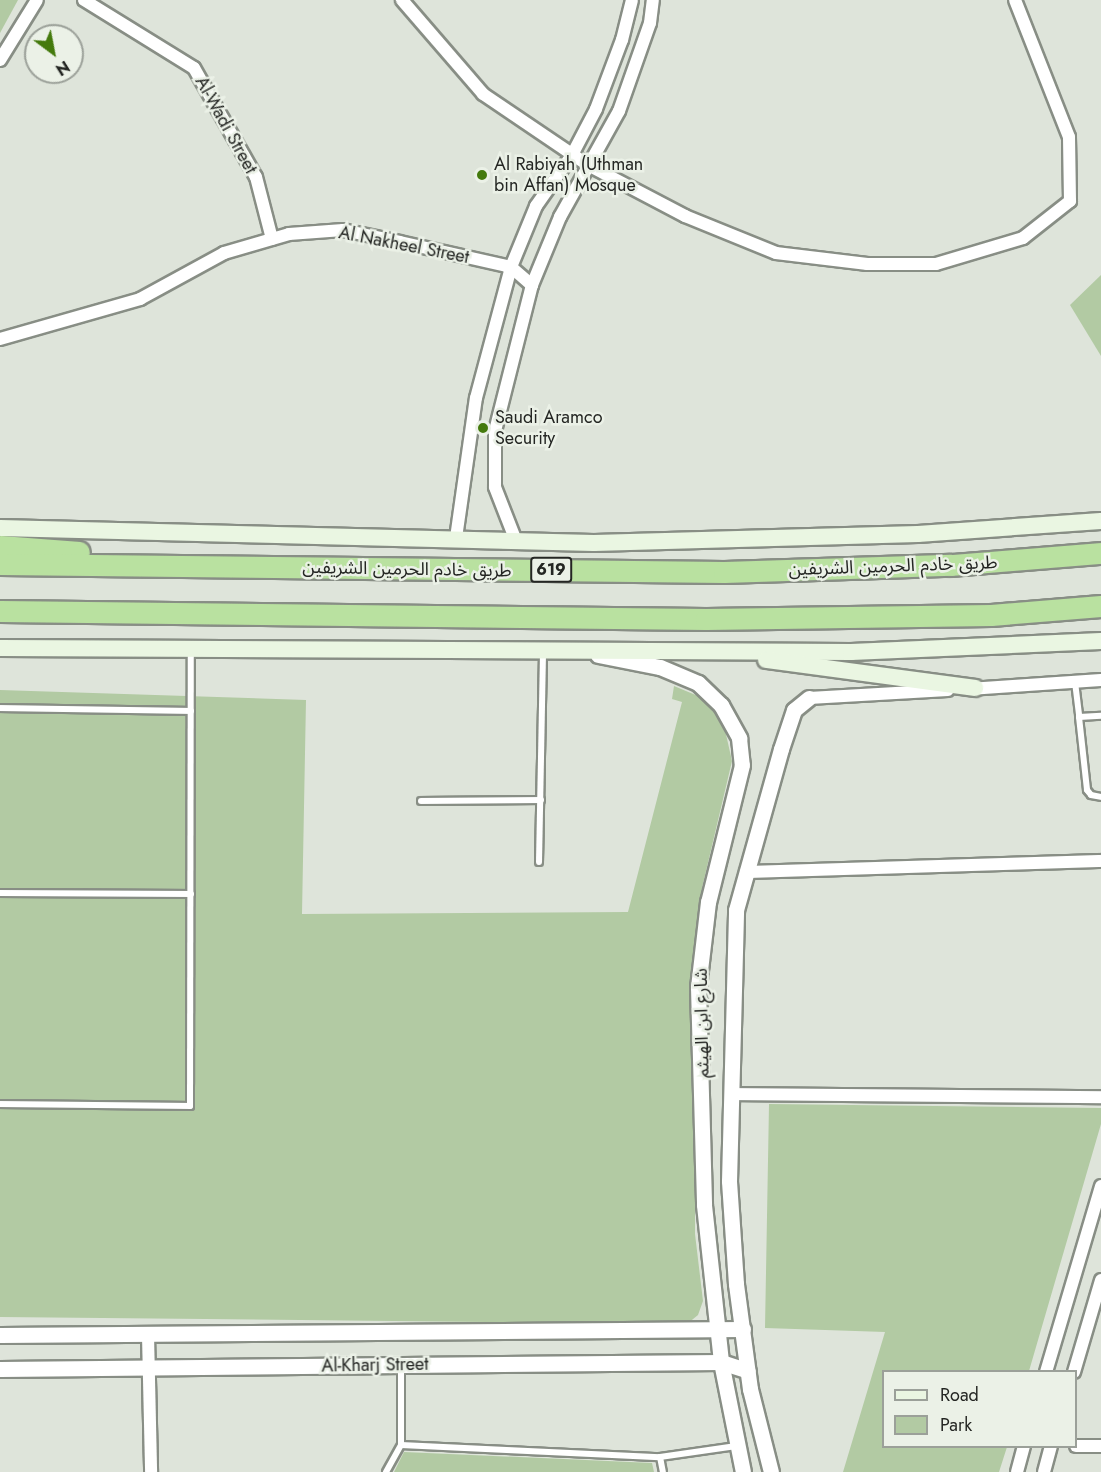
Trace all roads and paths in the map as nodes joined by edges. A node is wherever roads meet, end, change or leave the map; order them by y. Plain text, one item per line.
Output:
1 (37, 0) edge
2 (84, 0) edge
3 (402, 0) edge
4 (632, 0) edge
5 (653, 0) edge
6 (1015, 0) edge
7 (0, 60) edge
8 (572, 155) junction
9 (588, 165) junction
10 (272, 239) junction
11 (511, 267) junction
12 (532, 285) junction
13 (0, 339) edge
14 (1101, 521) edge
15 (0, 528) edge
16 (456, 538) junction
17 (516, 541) junction
18 (0, 546) edge
19 (1101, 553) edge
20 (0, 564) edge
21 (283, 568) junction
22 (1101, 606) edge
23 (0, 611) edge
24 (1101, 641) edge
25 (0, 648) edge
26 (191, 649) junction
27 (543, 651) junction
28 (575, 651) junction
29 (700, 651) junction
30 (1101, 680) edge
31 (1075, 682) junction
32 (975, 688) junction
33 (809, 698) joint
34 (0, 708) edge
35 (191, 711) junction
36 (1101, 716) edge
37 (1079, 717) junction
38 (1101, 797) edge
39 (541, 800) junction
40 (421, 801) dead end
41 (1101, 861) edge
42 (539, 862) dead end
43 (746, 872) junction
44 (0, 894) edge
45 (191, 894) junction
46 (730, 1094) junction
47 (1101, 1097) edge
48 (0, 1104) edge
49 (1101, 1186) edge
50 (1101, 1281) edge
51 (742, 1329) junction
52 (718, 1332) junction
53 (0, 1335) edge
54 (148, 1335) junction
55 (721, 1362) junction
56 (401, 1365) junction
57 (149, 1368) junction
58 (0, 1369) edge
59 (1046, 1370) edge
60 (1074, 1370) edge
61 (748, 1371) junction
62 (401, 1445) junction
63 (738, 1446) junction
64 (1077, 1446) edge
65 (1101, 1446) edge
66 (1023, 1448) edge
67 (1050, 1448) edge
68 (660, 1456) junction
69 (151, 1472) edge
70 (386, 1472) edge
71 (663, 1472) edge
72 (743, 1472) edge
73 (771, 1472) edge
74 (1017, 1472) edge
75 (1044, 1472) edge

1 - 7 street
2 - 10 street, Al-Wadi Street
3 - 8 street
4 - 8 street
5 - 9 street
6 - 9 street
8 - 9 street
8 - 11 street
9 - 12 street
10 - 11 street, Al Nakheel Street
10 - 13 street, Al Nakheel Street
11 - 12 street, Al Nakheel Street
11 - 16 street
12 - 17 street
14 - 17 main road
15 - 16 main road
16 - 17 main road
18 - 21 highway
19 - 21 highway, طريق خادم الحرمين الشريفين / 619
20 - 21 highway, طريق خادم الحرمين الشريفين / 619
22 - 23 highway
24 - 29 main road
25 - 26 main road
26 - 27 main road
26 - 35 lane
27 - 28 main road
27 - 39 lane
28 - 29 main road
28 - 52 street, شارع ابن الهيثم
29 - 32 main road
30 - 31 street
31 - 32 street
31 - 37 lane
32 - 33 street
33 - 43 street, شارع ابن الهيثم
34 - 35 lane
35 - 45 lane
36 - 37 lane
37 - 38 lane
39 - 40 lane
39 - 42 lane
41 - 43 street
43 - 46 street, شارع ابن الهيثم
44 - 45 lane
45 - 48 lane
46 - 47 street
46 - 51 street, شارع ابن الهيثم
49 - 59 street
50 - 60 street
51 - 52 street, Al-Kharj Street
51 - 61 street, شارع ابن الهيثم
52 - 54 street, Al-Kharj Street
52 - 55 street, شارع ابن الهيثم
53 - 54 street, Al-Kharj Street
54 - 57 street
55 - 56 street, Al-Kharj Street
55 - 61 street, Al-Kharj Street
55 - 63 street, شارع ابن الهيثم
56 - 57 street, Al-Kharj Street
56 - 62 lane
57 - 58 street, Al-Kharj Street
57 - 69 street
61 - 73 street, شارع ابن الهيثم
62 - 68 lane
62 - 70 lane
63 - 68 lane
63 - 72 street, شارع ابن الهيثم
64 - 65 street
66 - 74 street
67 - 75 street
68 - 71 lane

